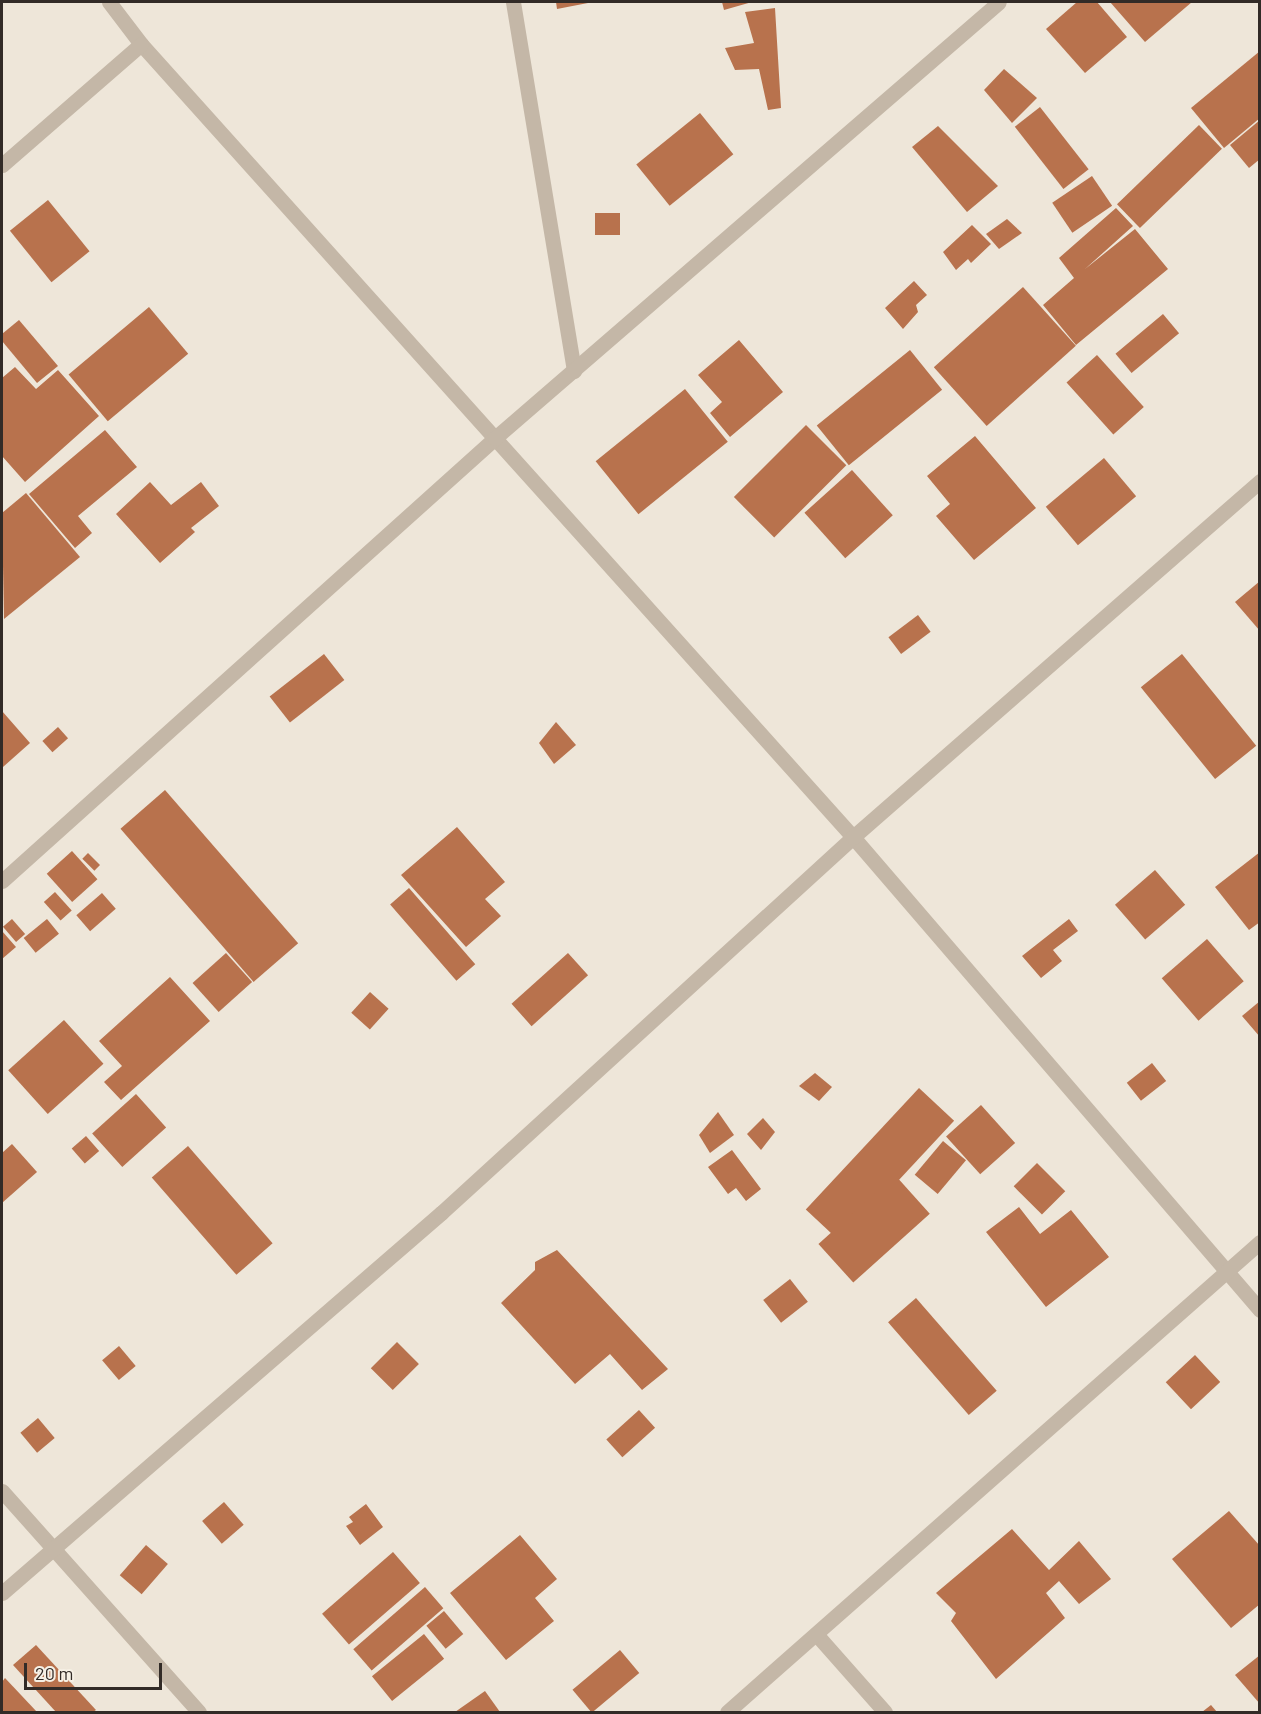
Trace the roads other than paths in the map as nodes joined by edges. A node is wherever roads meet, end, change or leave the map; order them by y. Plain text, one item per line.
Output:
1 (109, 2) edge
2 (513, 2) edge
3 (999, 2) edge
4 (141, 44) junction
5 (2, 165) edge
6 (574, 371) junction
7 (495, 438) junction
8 (1260, 481) edge
9 (853, 837) junction
10 (2, 881) edge
11 (1260, 1242) edge
12 (1226, 1269) junction
13 (1260, 1310) edge
14 (2, 1491) edge
15 (54, 1548) junction
16 (2, 1593) edge
17 (816, 1634) junction
18 (199, 1713) edge
19 (727, 1713) edge
20 (885, 1713) edge

1 - 4 street
2 - 6 street
3 - 6 street
4 - 5 street
4 - 7 street
6 - 7 street
7 - 9 street
7 - 10 street
8 - 9 street
9 - 12 street
9 - 15 street
11 - 12 street
12 - 13 street
12 - 17 street
14 - 15 street
15 - 16 street
15 - 18 street
17 - 19 street
17 - 20 street

